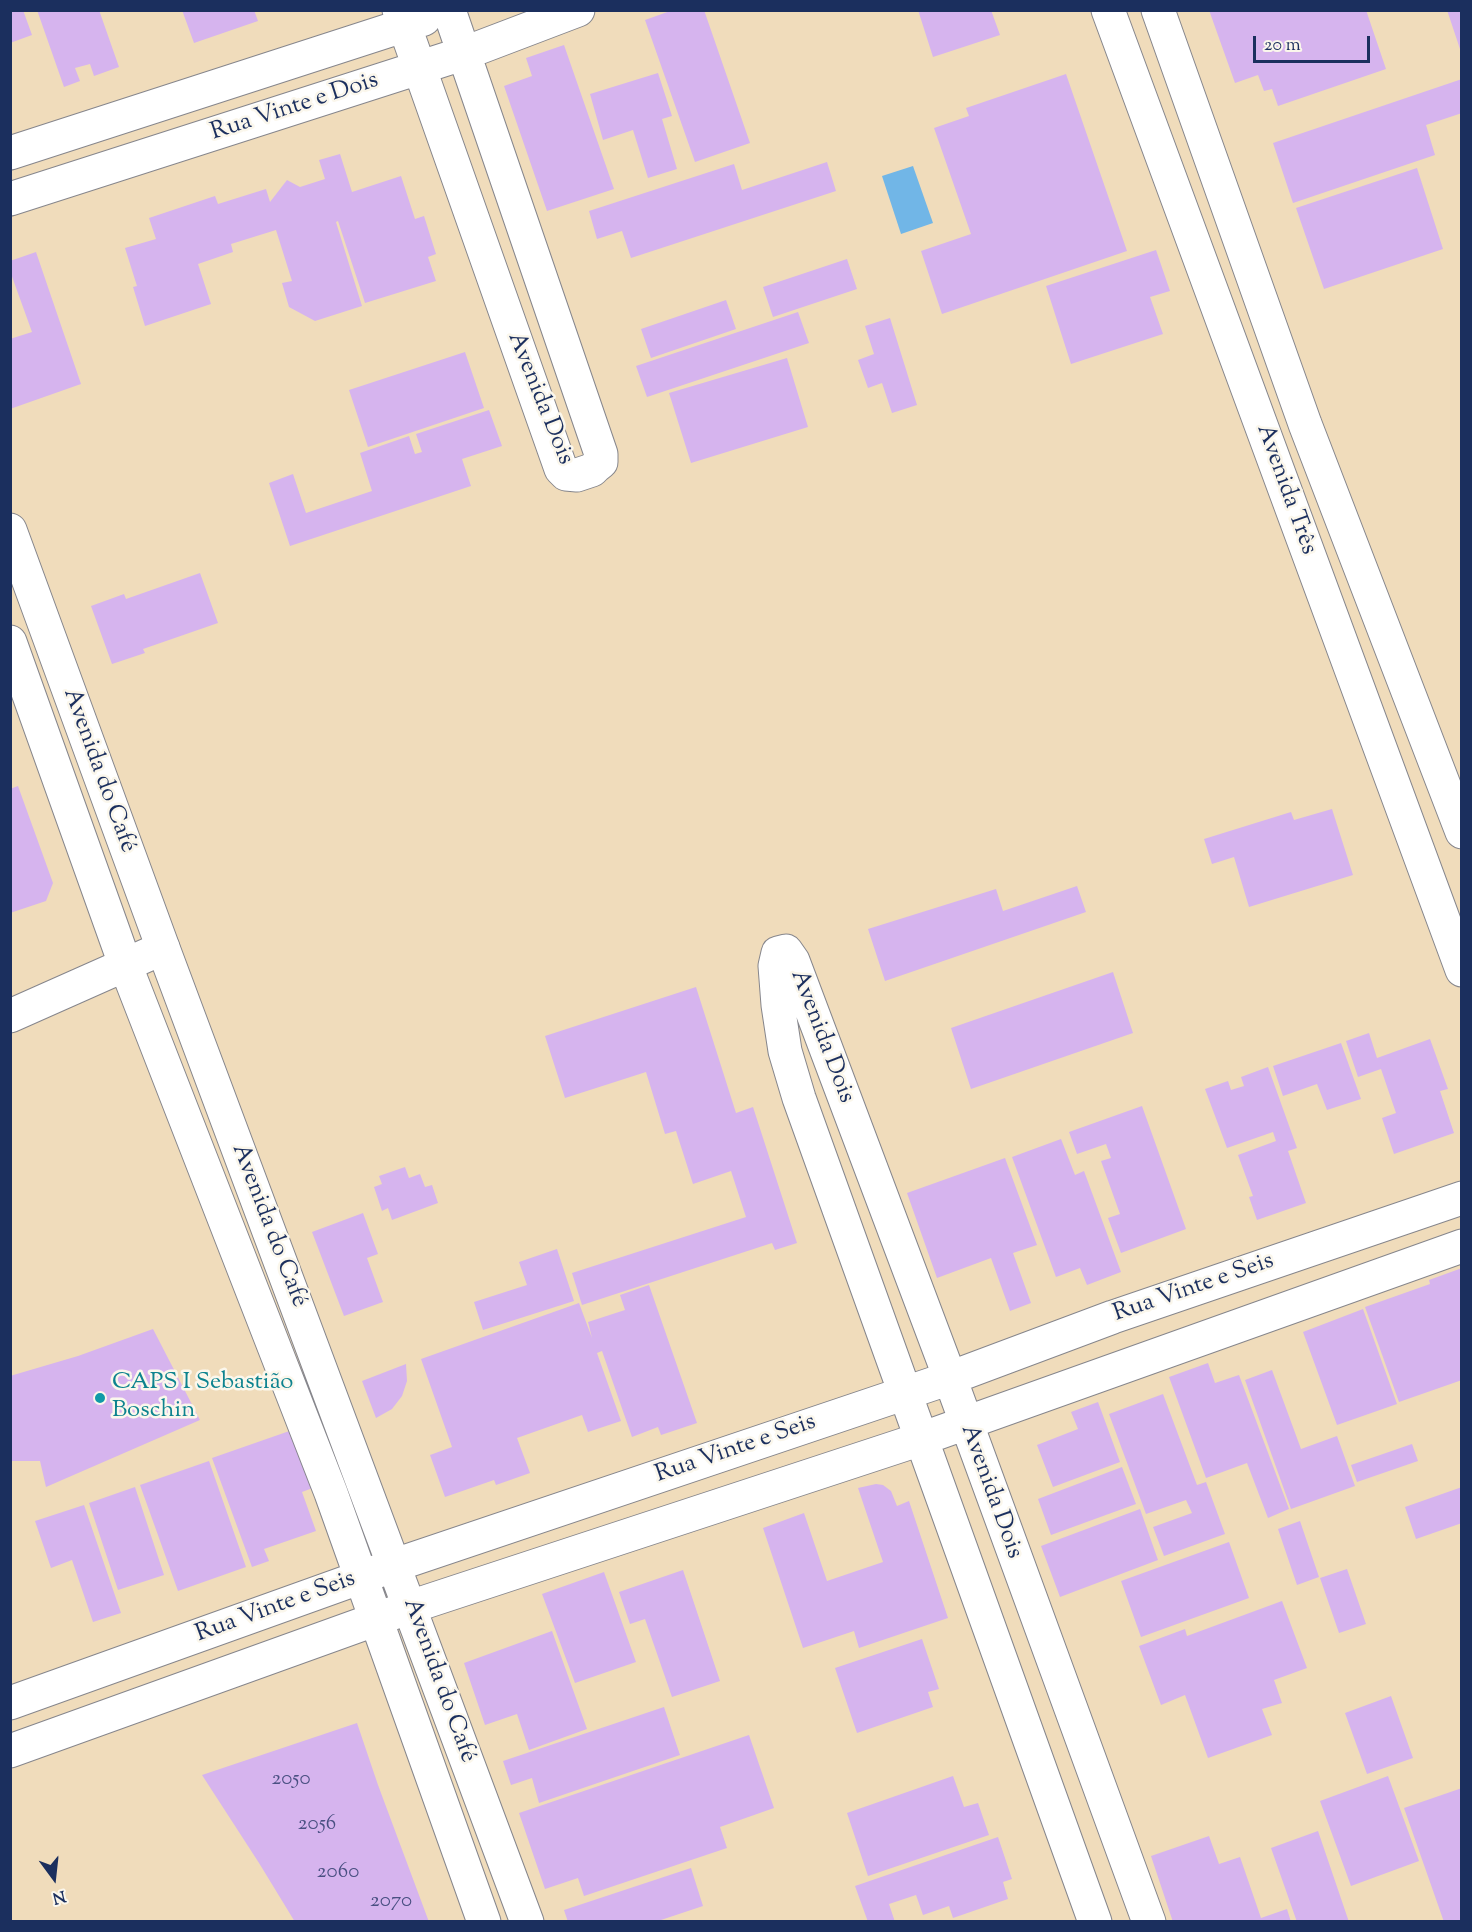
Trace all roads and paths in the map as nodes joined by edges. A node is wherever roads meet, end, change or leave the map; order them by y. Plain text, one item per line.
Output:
1 (448, 10) edge
2 (578, 10) edge
3 (1108, 10) edge
4 (1158, 10) edge
5 (401, 18) edge
6 (465, 53) junction
7 (419, 68) junction
8 (10, 153) edge
9 (10, 199) edge
10 (10, 530) edge
11 (10, 642) edge
12 (1461, 832) edge
13 (163, 948) junction
14 (125, 964) junction
15 (1461, 970) edge
16 (10, 1016) edge
17 (1461, 1198) edge
18 (1461, 1246) edge
19 (950, 1378) junction
20 (904, 1393) junction
21 (965, 1422) junction
22 (921, 1438) junction
23 (395, 1565) junction
24 (361, 1577) junction
25 (411, 1607) junction
26 (375, 1619) junction
27 (10, 1703) edge
28 (10, 1751) edge
29 (484, 1922) edge
30 (527, 1922) edge
31 (1095, 1922) edge
32 (1149, 1922) edge

1 - 5 street, Rua Vinte e Dois
1 - 6 street, Avenida Dois
2 - 6 street, Rua Vinte e Dois
3 - 15 street, Avenida Três
4 - 12 street, Avenida Três
5 - 7 street, Avenida Dois
5 - 8 street, Rua Vinte e Dois
6 - 7 street, Rua Vinte e Dois
6 - 7 street, Avenida Dois
7 - 9 street, Rua Vinte e Dois
10 - 13 street, Avenida do Café
11 - 14 street, Avenida do Café
13 - 14 street
13 - 23 street, Avenida do Café
14 - 16 street
14 - 24 street, Avenida do Café
17 - 19 street, Rua Vinte e Seis
18 - 21 street, Rua Vinte e Seis
19 - 20 street, Rua Vinte e Seis
19 - 20 street, Avenida Dois
19 - 21 street, Avenida Dois
20 - 22 street, Avenida Dois
20 - 23 street, Rua Vinte e Seis
21 - 22 street, Rua Vinte e Seis
21 - 32 street, Avenida Dois
22 - 25 street, Rua Vinte e Seis
22 - 31 street, Avenida Dois
23 - 24 street, Rua Vinte e Seis
23 - 25 street, Avenida do Café
24 - 26 street, Avenida do Café
24 - 27 street, Rua Vinte e Seis
25 - 26 street, Rua Vinte e Seis
25 - 30 street, Avenida do Café
26 - 28 street, Rua Vinte e Seis
26 - 29 street, Avenida do Café

